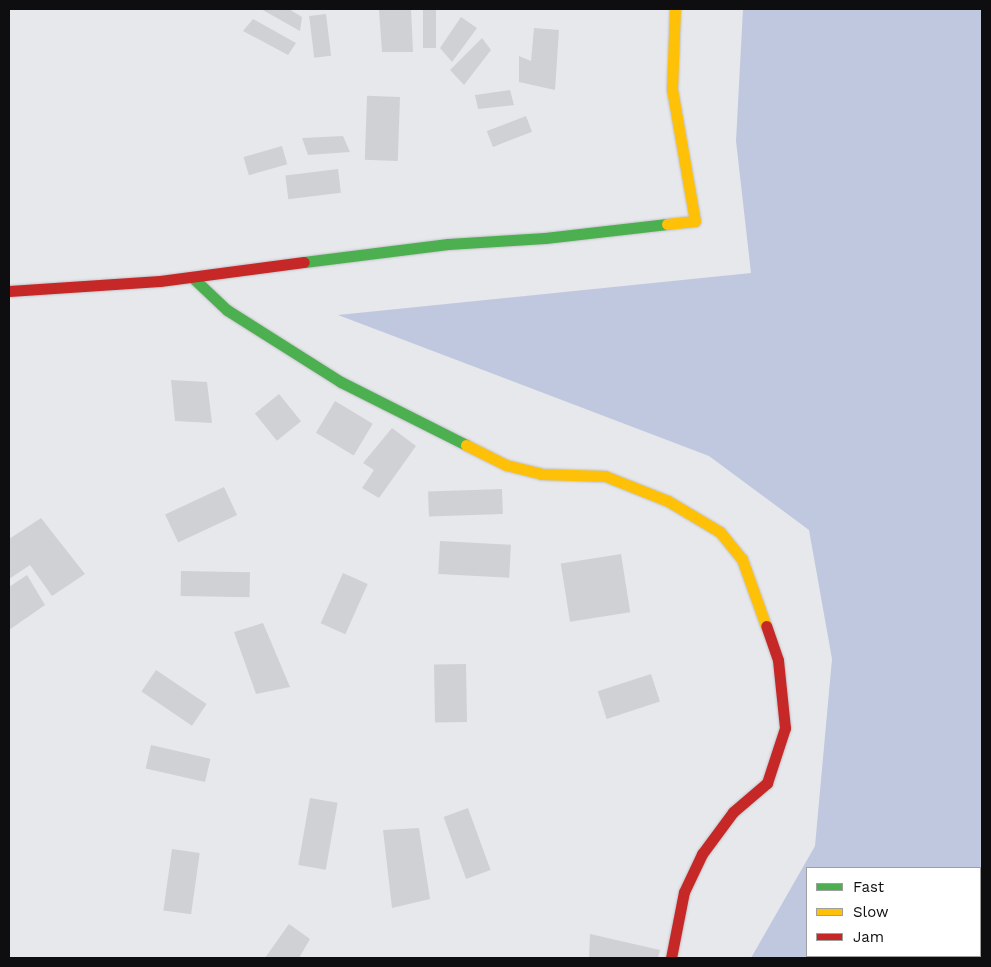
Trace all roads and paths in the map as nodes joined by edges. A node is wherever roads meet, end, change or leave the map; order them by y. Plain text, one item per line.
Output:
1 (675, 9) edge
2 (192, 277) junction
3 (9, 291) edge
4 (671, 958) edge

1 - 2 street
2 - 3 street
2 - 4 street

